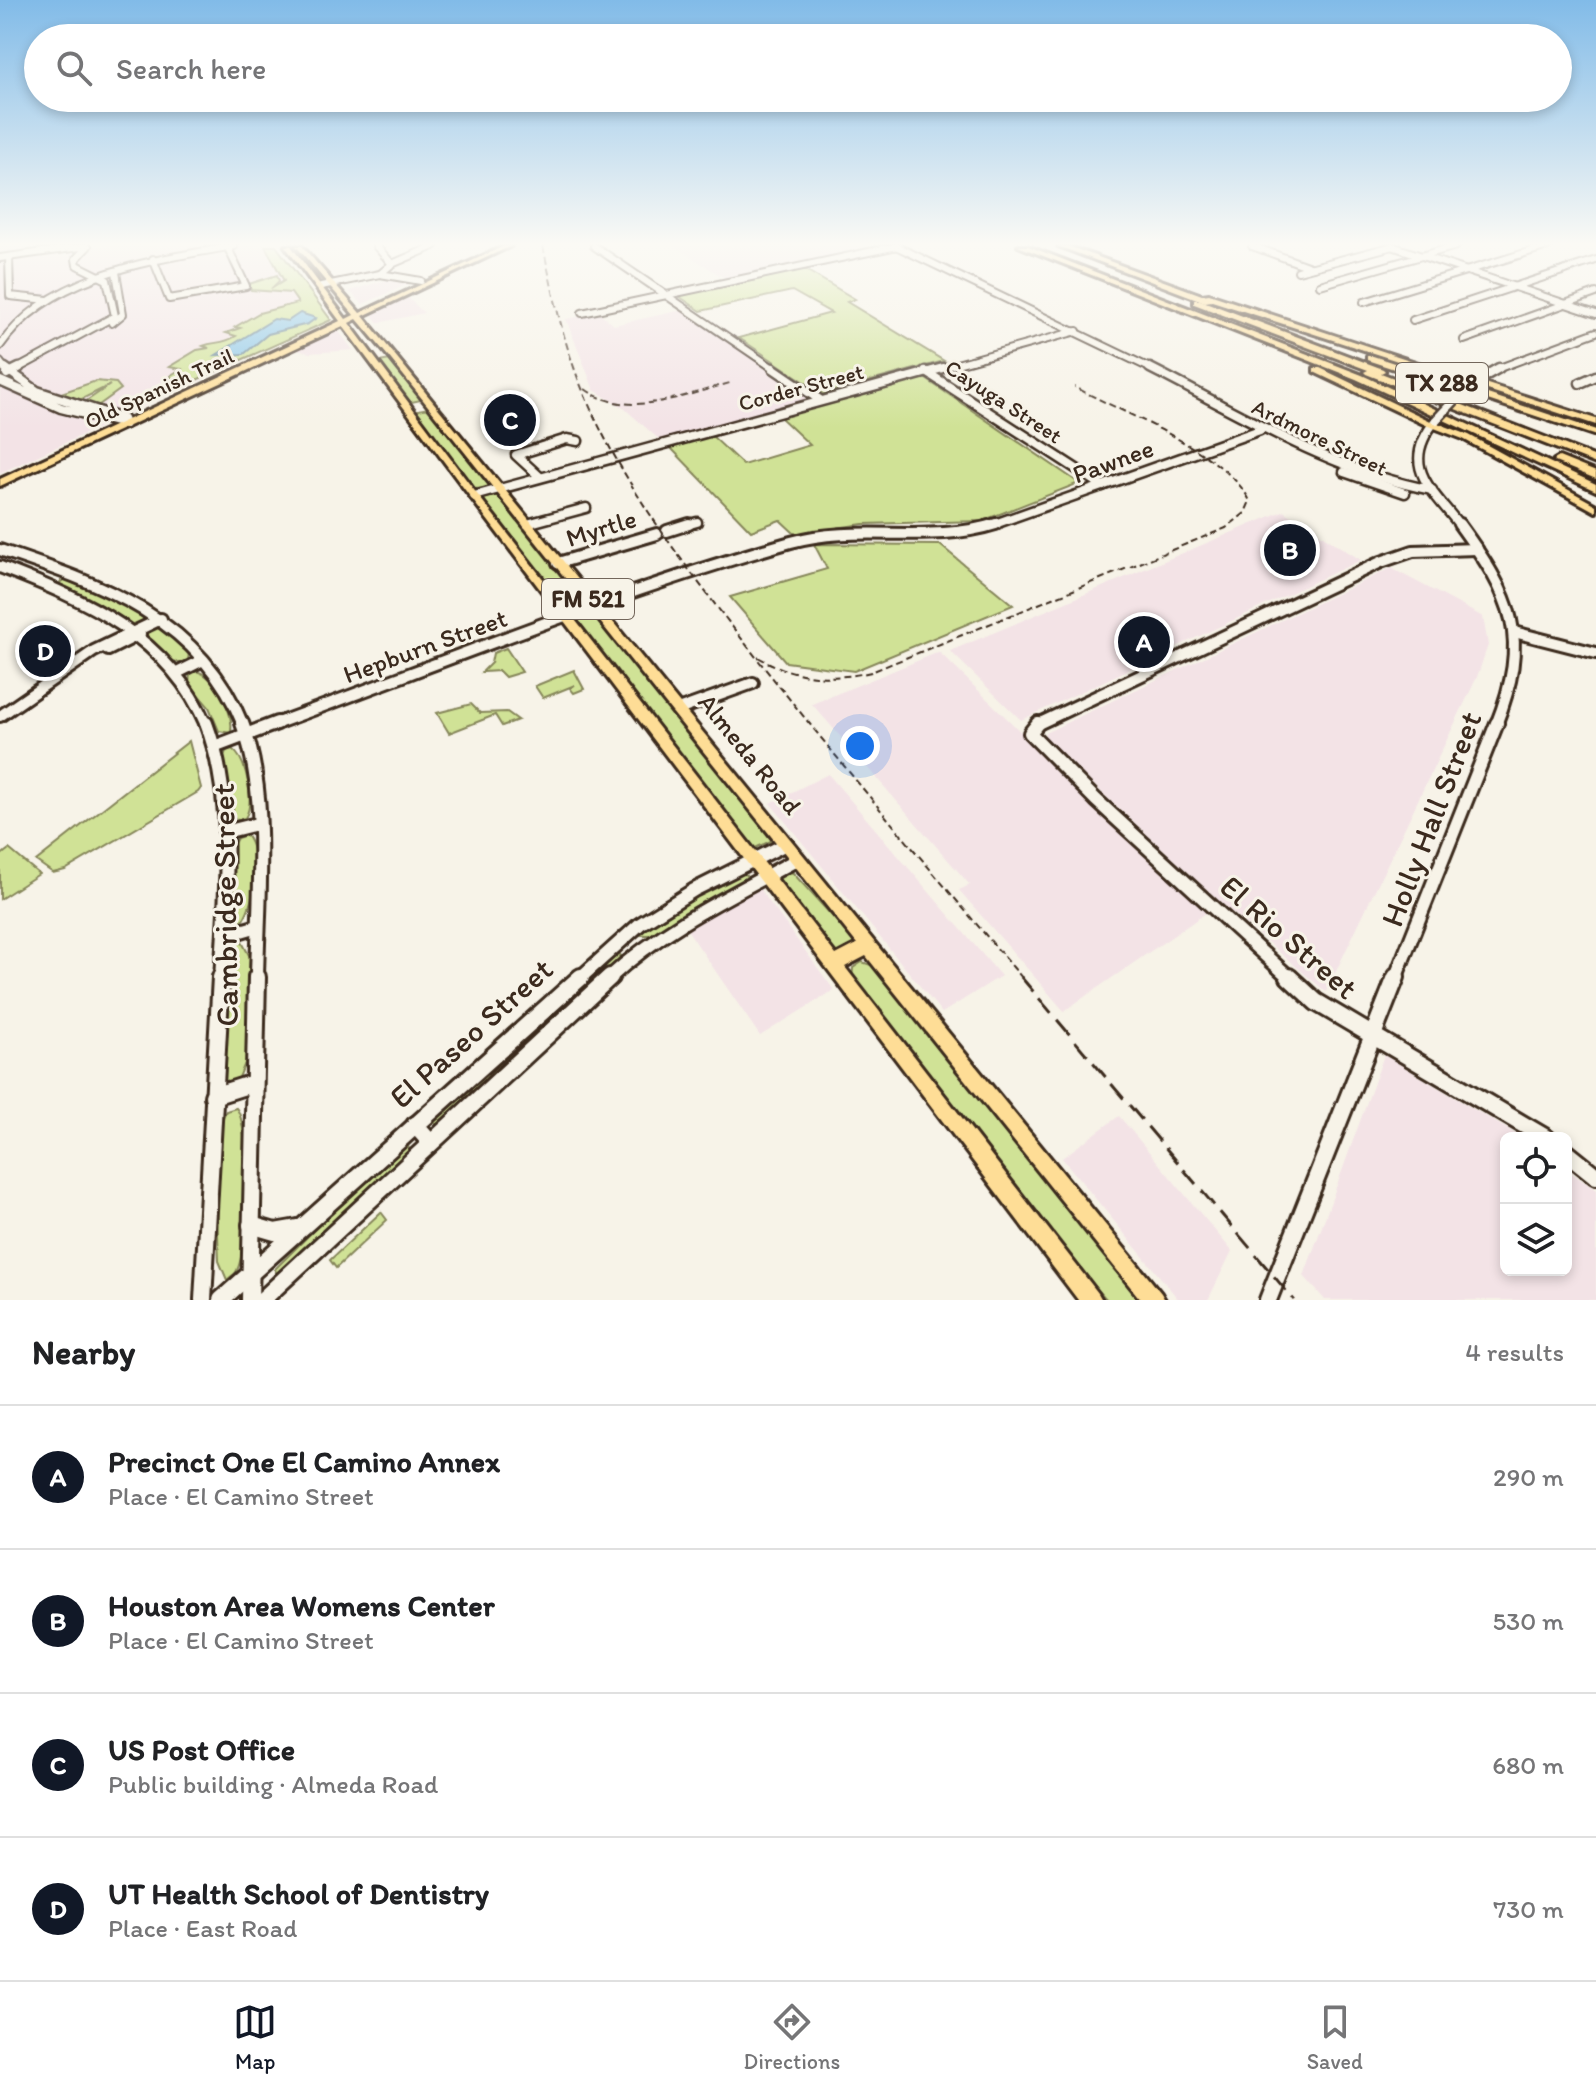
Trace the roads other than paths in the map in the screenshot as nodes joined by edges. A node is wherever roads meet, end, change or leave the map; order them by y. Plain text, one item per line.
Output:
1 (35, 307) edge
2 (36, 307) edge
3 (115, 307) edge
4 (120, 307) edge
5 (336, 307) edge
6 (349, 307) edge
7 (371, 307) edge
8 (612, 307) edge
9 (683, 307) edge
10 (1025, 307) edge
11 (1171, 307) edge
12 (1179, 307) edge
13 (1197, 307) edge
14 (1208, 307) edge
15 (1226, 307) edge
16 (1233, 307) edge
17 (1454, 307) edge
18 (1558, 307) edge
19 (1574, 307) edge
20 (582, 313) dead end
21 (355, 314) junction
22 (1596, 314) edge
23 (345, 318) junction
24 (1413, 320) dead end
25 (1077, 331) junction
26 (0, 332) edge
27 (1295, 332) junction
28 (1596, 332) edge
29 (1270, 334) junction
30 (1464, 340) dead end
31 (0, 346) edge
32 (391, 354) junction
33 (1340, 356) junction
34 (372, 358) junction
35 (925, 371) junction
36 (2, 373) edge
37 (1596, 376) edge
38 (1359, 377) junction
39 (1580, 383) dead end
40 (1470, 384) junction
41 (1195, 392) junction
42 (820, 400) junction
43 (429, 402) junction
44 (408, 408) junction
45 (124, 421) junction
46 (1434, 422) junction
47 (1596, 422) edge
48 (1471, 423) junction
49 (112, 424) junction
50 (1260, 430) junction
51 (1560, 430) junction
52 (1596, 433) edge
53 (578, 441) dead end
54 (1596, 443) edge
55 (1596, 459) edge
56 (1343, 469) junction
57 (19, 471) junction
58 (534, 475) junction
59 (1596, 476) edge
60 (0, 477) edge
61 (0, 483) edge
62 (1103, 486) junction
63 (1596, 488) edge
64 (498, 489) junction
65 (1434, 494) junction
66 (474, 496) junction
67 (586, 508) dead end
68 (1596, 509) edge
69 (697, 522) dead end
70 (527, 524) junction
71 (979, 528) joint
72 (1476, 546) junction
73 (0, 550) edge
74 (558, 563) junction
75 (0, 567) edge
76 (65, 573) junction
77 (45, 586) junction
78 (594, 606) junction
79 (567, 617) junction
80 (161, 619) junction
81 (134, 633) junction
82 (1515, 635) junction
83 (1596, 655) edge
84 (203, 660) junction
85 (177, 673) junction
86 (753, 683) dead end
87 (678, 710) junction
88 (0, 716) edge
89 (246, 735) junction
90 (214, 747) junction
91 (257, 824) junction
92 (225, 832) junction
93 (792, 851) junction
94 (753, 861) junction
95 (765, 876) junction
96 (258, 926) junction
97 (224, 936) junction
98 (620, 940) junction
99 (869, 946) junction
100 (636, 953) junction
101 (836, 964) junction
102 (1373, 1037) junction
103 (254, 1083) junction
104 (213, 1096) junction
105 (415, 1125) junction
106 (1536, 1132) edge
107 (430, 1142) junction
108 (1572, 1157) edge
109 (1596, 1176) edge
110 (251, 1225) junction
111 (300, 1228) junction
112 (250, 1274) junction
113 (203, 1300) edge
114 (221, 1300) edge
115 (250, 1300) edge
116 (262, 1300) edge
117 (1091, 1300) edge
118 (1154, 1300) edge
119 (1268, 1300) edge

1 - 26 street
2 - 31 street
3 - 36 street
4 - 36 street
5 - 23 main road
6 - 21 main road, Almeda Road
7 - 21 main road, Old Spanish Trail
8 - 20 street
9 - 42 street
10 - 25 street, Ardmore Street
11 - 46 highway
12 - 38 highway, TX 288
13 - 29 highway
14 - 33 highway
15 - 27 highway, TX 288
16 - 40 highway
17 - 24 street
18 - 30 street
19 - 22 street
21 - 23 main road, Old Spanish Trail
21 - 32 main road, Almeda Road / FM 521
23 - 34 main road, FM 521
23 - 45 main road, Old Spanish Trail
25 - 35 street, Corder Street
25 - 41 street, Ardmore Street
27 - 51 highway
27 - 52 highway, TX 288
28 - 40 street
29 - 48 highway
29 - 55 highway
32 - 34 main road
32 - 43 main road, Almeda Road / FM 521
33 - 51 highway
33 - 55 highway
34 - 44 main road, FM 521
35 - 42 street, Corder Street
35 - 62 street, Cayuga Street
36 - 45 street
36 - 49 street
37 - 39 street
38 - 48 highway
38 - 63 highway, TX 288
40 - 46 street, Holly Hall Street, bridge
40 - 47 main road
41 - 50 street, Ardmore Street
41 - 56 street, Ardmore Street
42 - 58 street, Corder Street
43 - 44 main road
43 - 64 main road, Almeda Road / FM 521
44 - 66 main road, FM 521
45 - 49 main road, Old Spanish Trail
45 - 57 main road, Old Spanish Trail
46 - 65 street, Holly Hall Street
46 - 68 main road
48 - 59 highway
49 - 57 main road, Old Spanish Trail
50 - 56 street, Ardmore Street
50 - 62 street, Pawnee
51 - 54 highway
53 - 58 street
56 - 65 street, Ardmore Street
57 - 60 main road, Old Spanish Trail
57 - 61 main road, Old Spanish Trail
58 - 64 street, Corder Street
62 - 71 street, Pawnee
64 - 66 street, Corder Street
64 - 70 main road, Almeda Road / FM 521
65 - 72 street, Holly Hall Street
66 - 79 main road, FM 521
67 - 70 street
69 - 74 street, Myrtle
70 - 74 main road, Almeda Road / FM 521
71 - 78 street, Hepburn Street
72 - 82 street, Holly Hall Street
72 - 102 street, El Rio Street
73 - 76 street, Cambridge Street
74 - 78 main road, Almeda Road / FM 521
75 - 77 street, Cambridge Street
76 - 77 street
76 - 80 street, Cambridge Street
77 - 81 street, Cambridge Street
78 - 79 street, Hepburn Street
78 - 87 main road, Almeda Road / FM 521
79 - 89 street, Hepburn Street
79 - 94 main road, FM 521
80 - 81 street
80 - 84 street, Cambridge Street
81 - 85 street, Cambridge Street
81 - 88 street
82 - 83 street
82 - 102 street, Holly Hall Street
84 - 85 street
84 - 89 street, Cambridge Street
85 - 90 street, Cambridge Street
86 - 87 street
87 - 93 main road, Almeda Road / FM 521
89 - 90 street, Hepburn Street
89 - 91 street, Cambridge Street
90 - 92 street, Cambridge Street
91 - 92 street
91 - 96 street, Cambridge Street
92 - 97 street, Cambridge Street
93 - 94 street, El Paseo Street
93 - 95 street, El Paseo Street
93 - 99 main road, Almeda Road / FM 521
94 - 95 main road, FM 521
94 - 98 street, El Paseo Street
95 - 100 street, El Paseo Street
95 - 101 main road, FM 521
96 - 97 street
96 - 103 street, Cambridge Street
97 - 104 street, Cambridge Street
98 - 100 street
98 - 105 street, El Paseo Street
99 - 101 main road
99 - 118 main road, Almeda Road / FM 521
100 - 107 street, El Paseo Street
101 - 117 main road, FM 521
102 - 106 street, El Rio Street
102 - 119 street, Holly Hall Street
103 - 104 street
103 - 110 street, Cambridge Street
104 - 113 street, Cambridge Street
105 - 107 street
105 - 111 street, El Paseo Street
107 - 116 street, El Paseo Street
108 - 109 street
110 - 111 street
110 - 112 street, Cambridge Street
111 - 112 street, El Paseo Street
112 - 114 street, El Paseo Street
112 - 115 street, Cambridge Street

